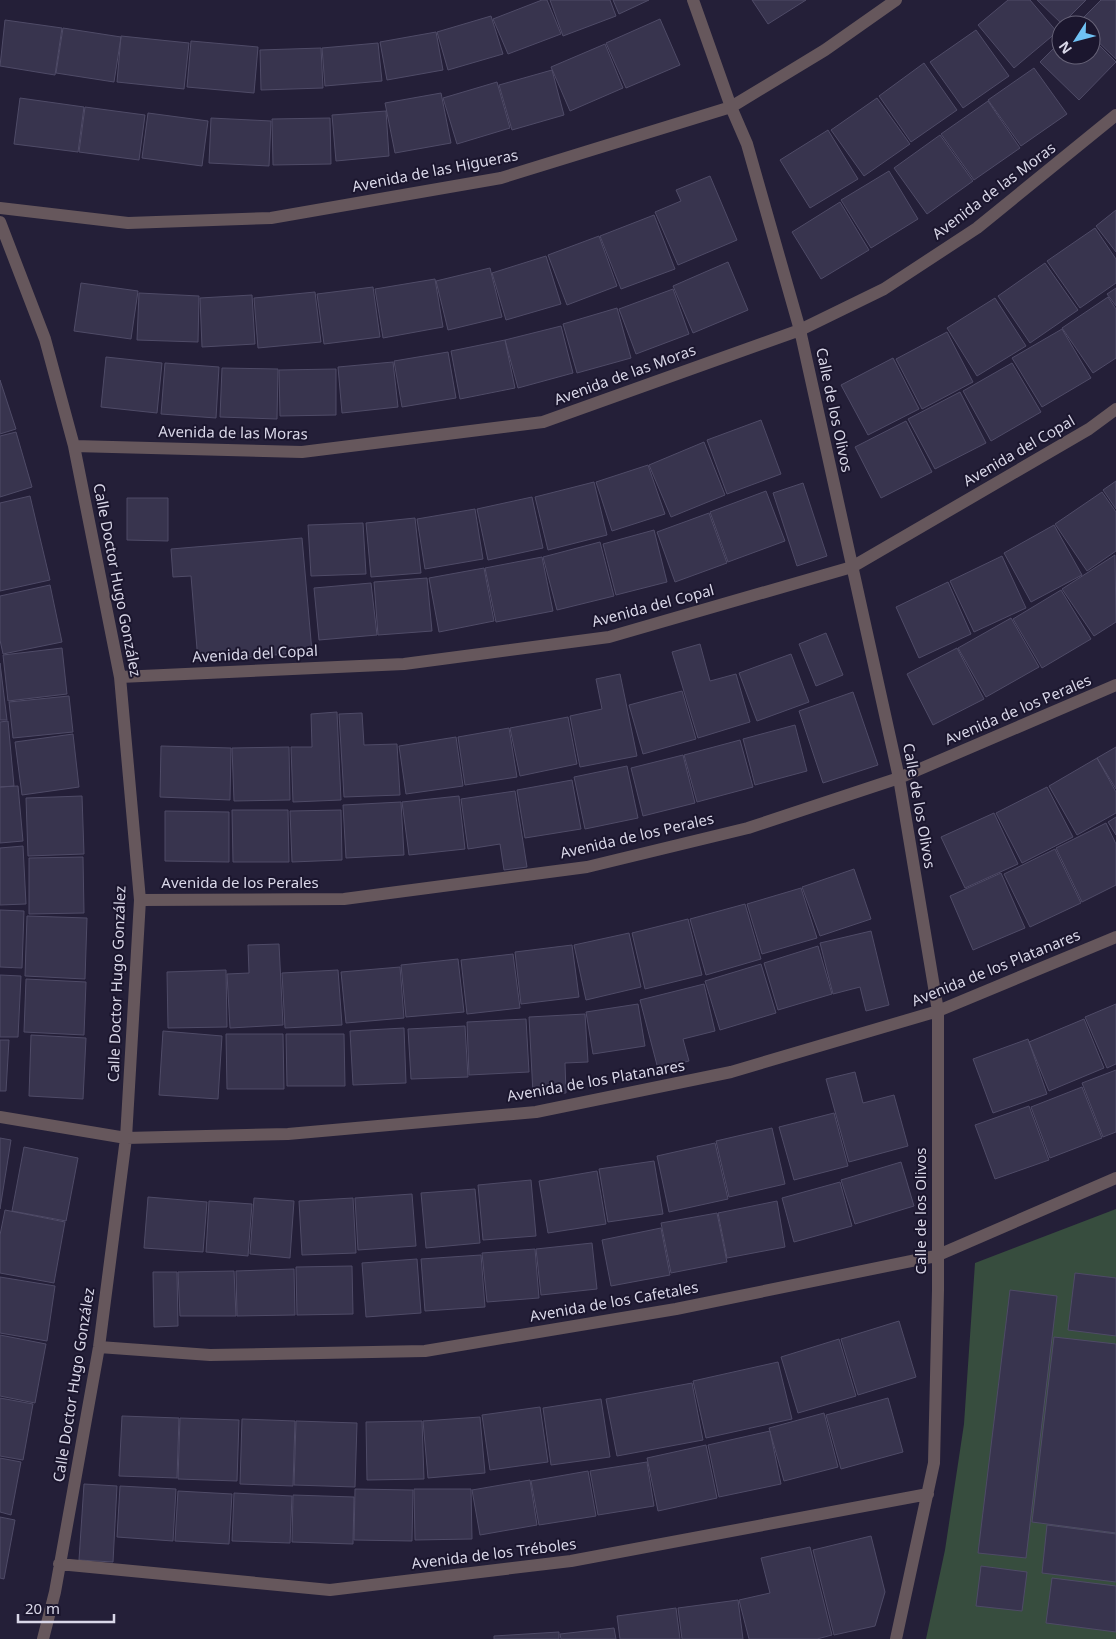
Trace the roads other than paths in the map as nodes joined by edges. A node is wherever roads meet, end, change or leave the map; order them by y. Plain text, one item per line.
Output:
1 (693, 0) edge
2 (896, 0) edge
3 (731, 107) junction
4 (1116, 115) edge
5 (0, 208) edge
6 (0, 222) edge
7 (800, 330) junction
8 (1116, 409) edge
9 (74, 446) junction
10 (852, 567) junction
11 (120, 677) junction
12 (1116, 685) edge
13 (899, 778) junction
14 (140, 900) junction
15 (1116, 937) edge
16 (938, 1011) junction
17 (0, 1117) edge
18 (126, 1138) junction
19 (1116, 1178) edge
20 (936, 1256) junction
21 (99, 1347) junction
22 (928, 1494) junction
23 (59, 1564) junction
24 (44, 1639) edge
25 (896, 1639) edge

1 - 3 street, Calle de los Olivos
2 - 3 street, Avenida de las Higueras
3 - 5 street, Avenida de las Higueras
3 - 7 street, Calle de los Olivos
4 - 7 street, Avenida de las Moras
6 - 9 street, Calle Doctor Hugo González
7 - 9 street, Avenida de las Moras
7 - 10 street, Calle de los Olivos
8 - 10 street, Avenida del Copal
9 - 11 street, Calle Doctor Hugo González
10 - 11 street, Avenida del Copal
10 - 13 street, Calle de los Olivos
11 - 14 street, Calle Doctor Hugo González
12 - 13 street, Avenida de los Perales
13 - 14 street, Avenida de los Perales
13 - 16 street, Calle de los Olivos
14 - 18 street, Calle Doctor Hugo González
15 - 16 street, Avenida de los Platanares
16 - 18 street, Avenida de los Platanares
16 - 20 street, Calle de los Olivos
17 - 18 street, Avenida de los Platanares
18 - 21 street, Calle Doctor Hugo González
19 - 20 street, Avenida de los Cafetales
20 - 21 street, Avenida de los Cafetales
20 - 22 street, Calle de los Olivos
21 - 23 street, Calle Doctor Hugo González
22 - 23 street, Avenida de los Tréboles
22 - 25 street, Calle de los Olivos
23 - 24 street, Calle Doctor Hugo González

